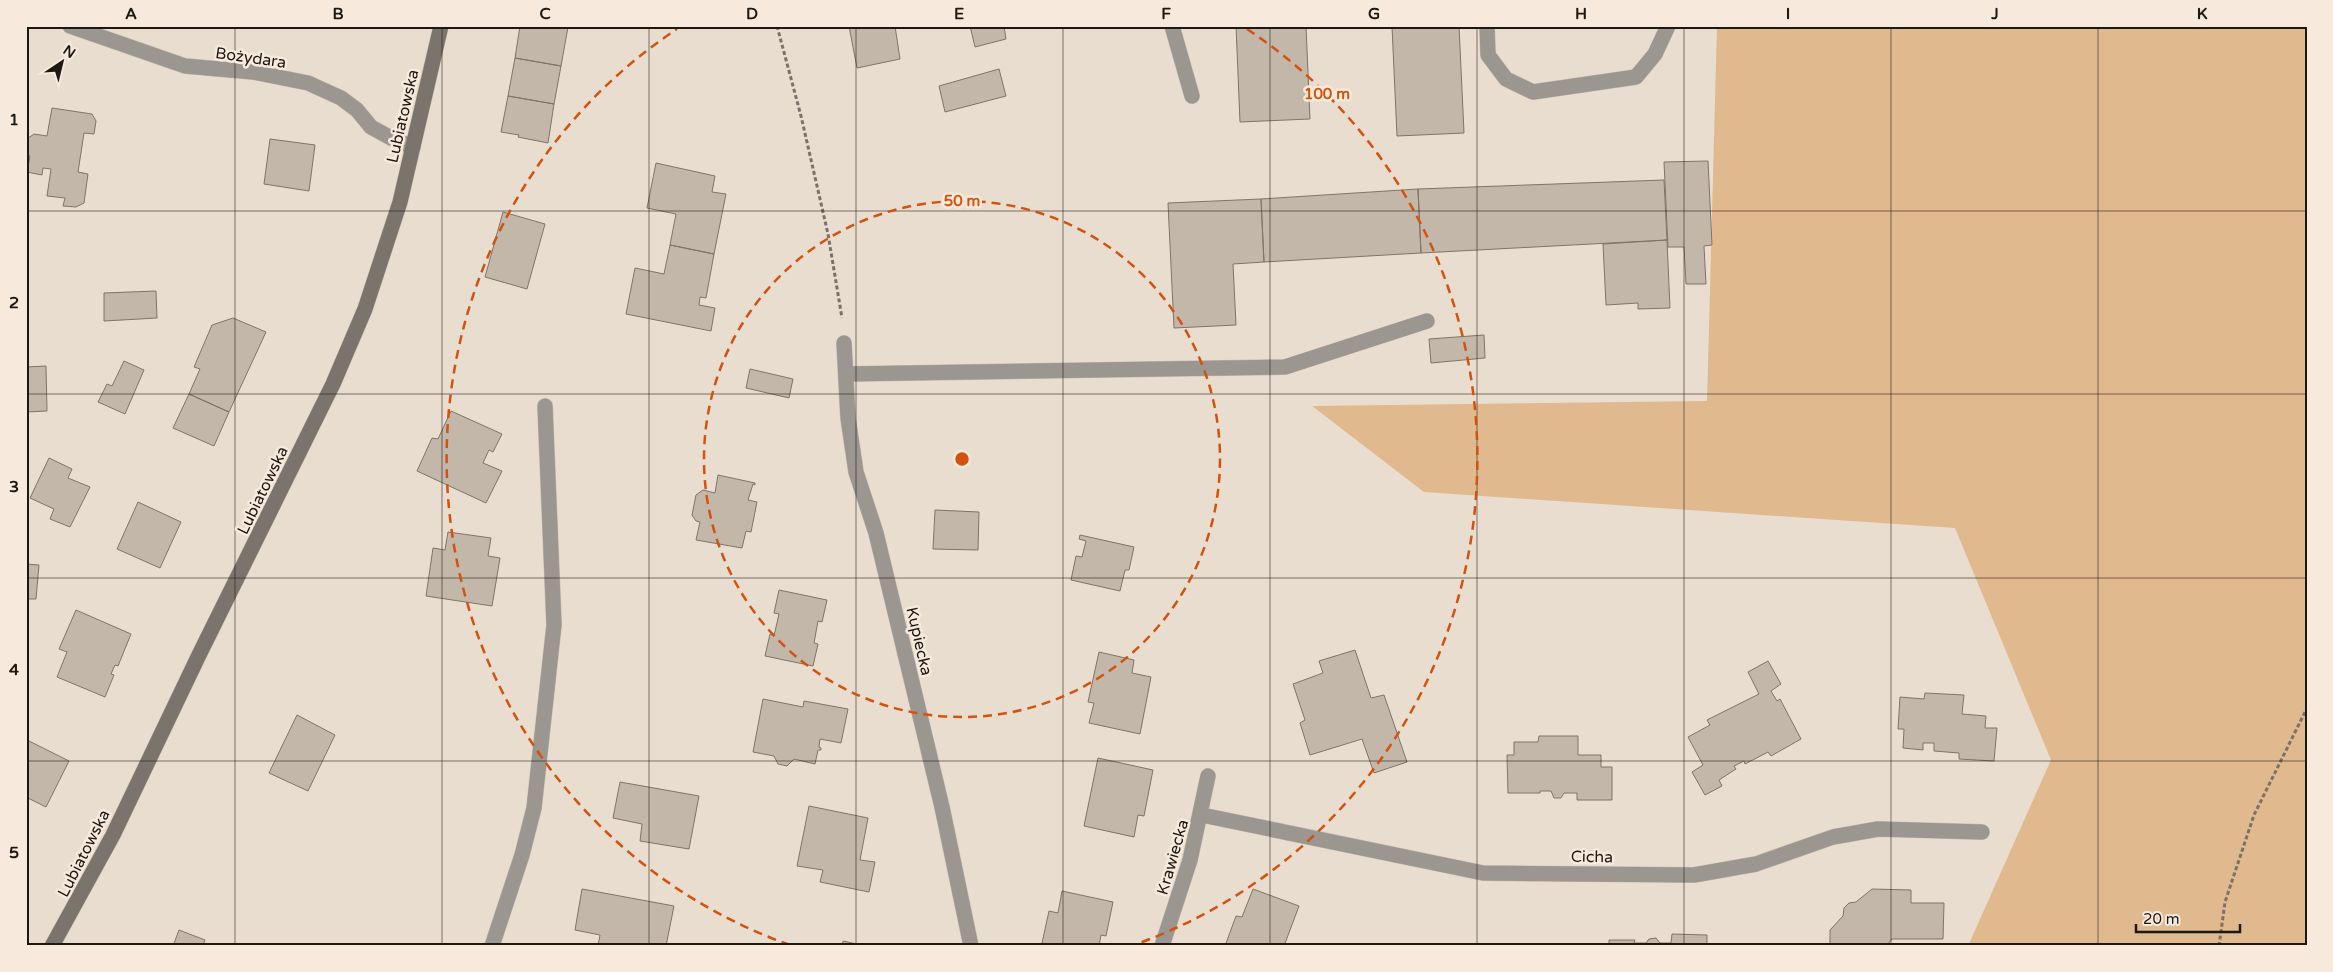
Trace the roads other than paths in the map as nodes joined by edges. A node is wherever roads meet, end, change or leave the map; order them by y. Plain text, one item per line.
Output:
1 (70, 26) edge
2 (441, 26) edge
3 (1172, 26) edge
4 (1487, 26) edge
5 (1668, 26) edge
6 (1192, 96) dead end
7 (414, 147) junction
8 (1427, 321) dead end
9 (844, 343) road end
10 (847, 374) junction
11 (545, 406) dead end
12 (1208, 776) dead end
13 (1202, 815) junction
14 (1982, 832) dead end
15 (52, 946) edge
16 (492, 946) edge
17 (971, 946) edge
18 (1162, 946) edge

1 - 7 street, Bożydara
2 - 7 street, Lubiatowska
3 - 6 street
4 - 5 street
7 - 15 street, Lubiatowska
8 - 10 street
9 - 10 street, Kupiecka
10 - 17 street, Kupiecka
11 - 16 street
12 - 13 street, Krawiecka
13 - 14 street, Cicha
13 - 18 street, Krawiecka

